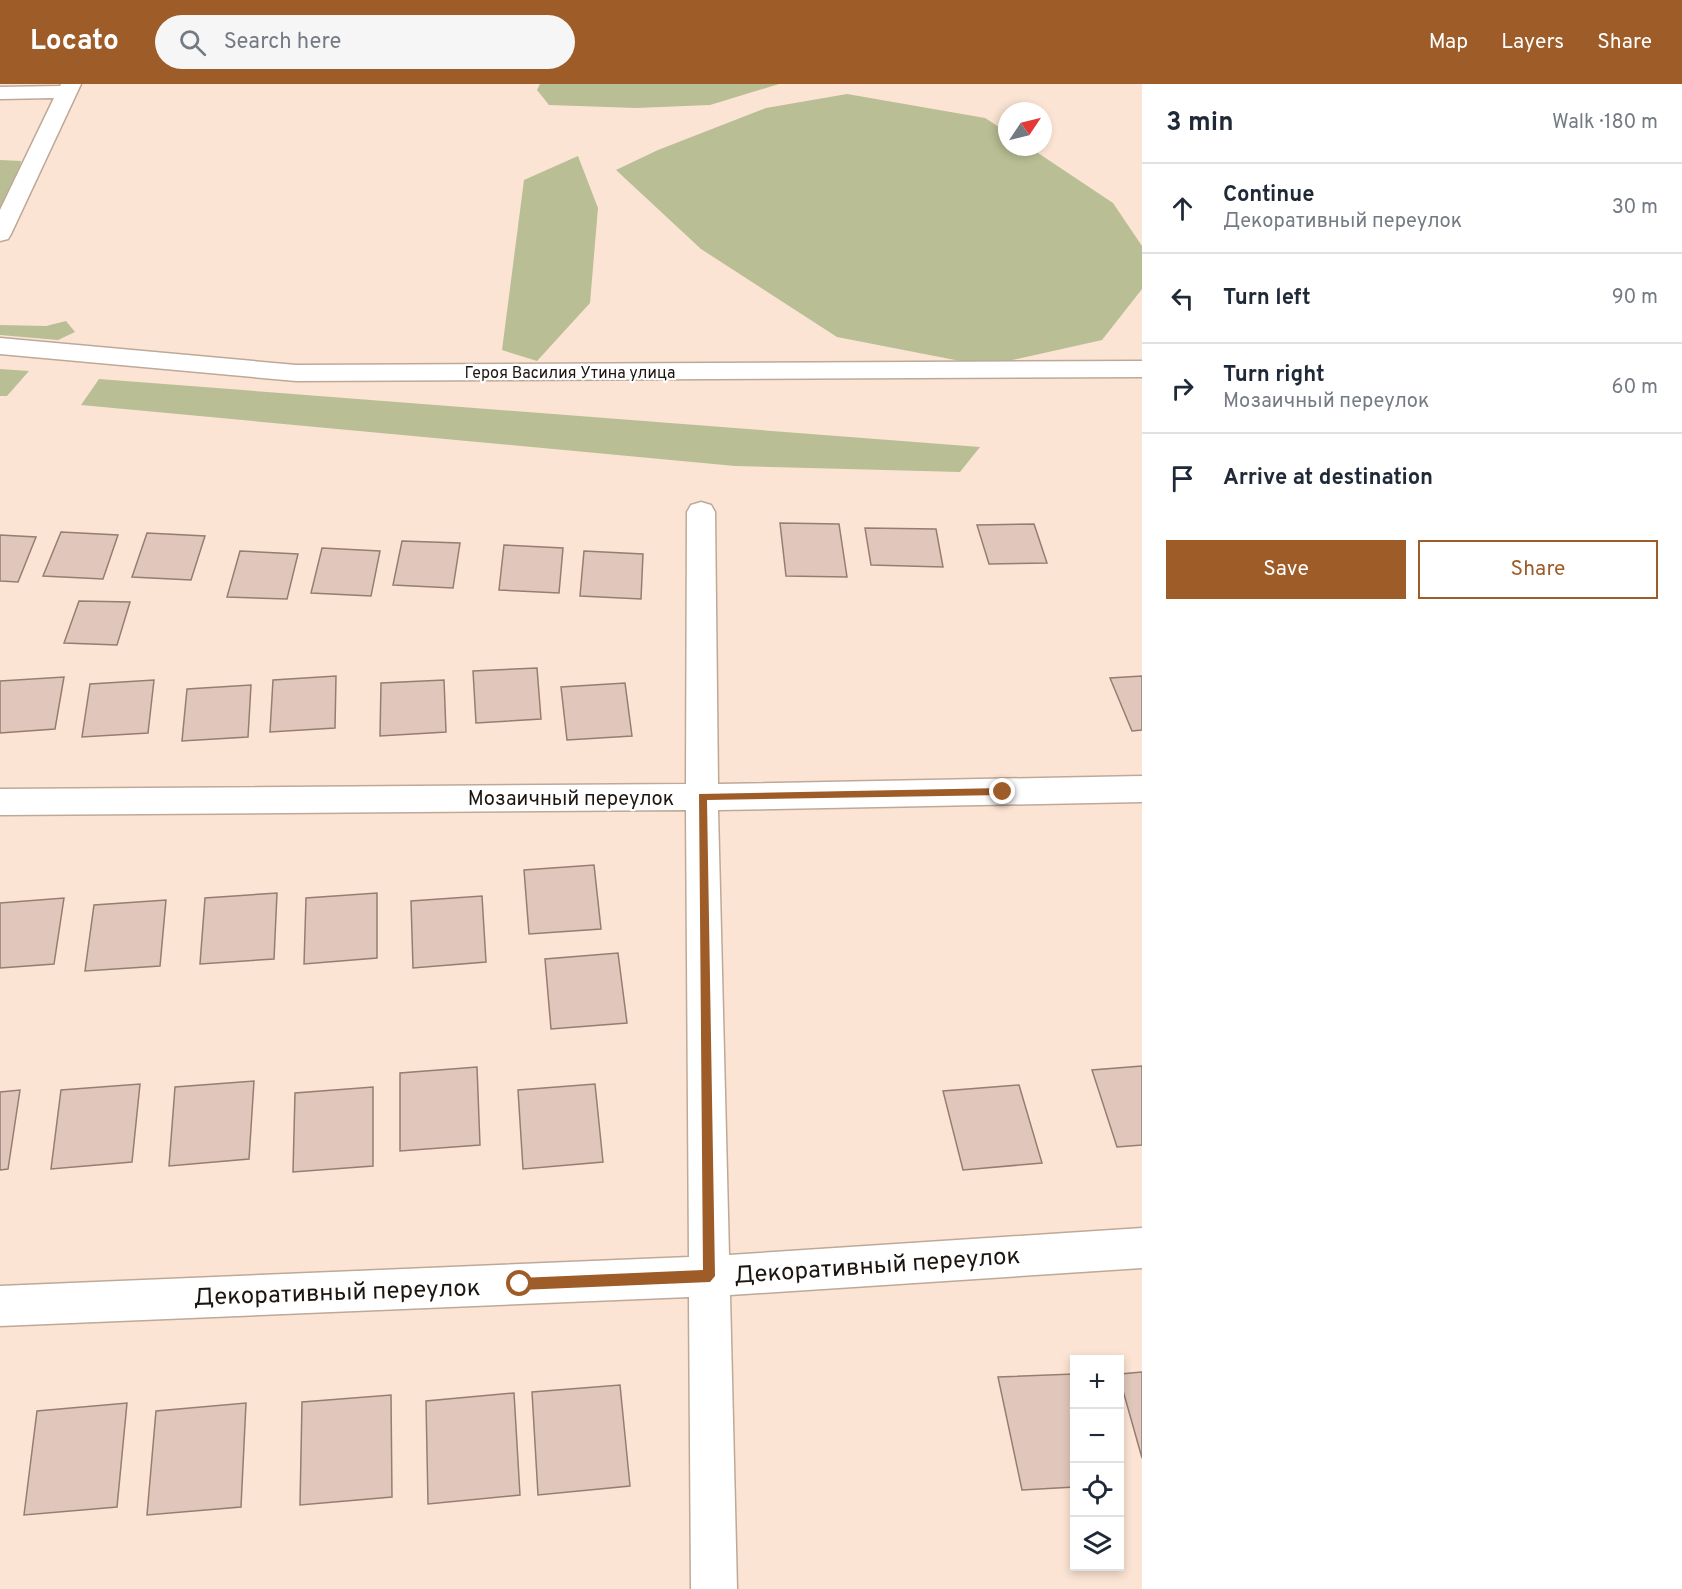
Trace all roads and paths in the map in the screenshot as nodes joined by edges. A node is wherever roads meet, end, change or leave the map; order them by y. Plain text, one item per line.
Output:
1 (70, 88) edge
2 (0, 93) edge
3 (0, 234) edge
4 (0, 346) edge
5 (1142, 369) edge
6 (701, 512) dead end
7 (1142, 789) edge
8 (702, 797) junction
9 (0, 802) edge
10 (1142, 1248) edge
11 (710, 1276) junction
12 (0, 1306) edge
13 (714, 1589) edge

1 - 2 street
1 - 3 street
4 - 5 street, Героя Василия Утина улица
6 - 8 street
7 - 8 street, Мозаичный переулок
8 - 9 street, Мозаичный переулок
8 - 11 street
10 - 11 street, Декоративный переулок
11 - 12 street, Декоративный переулок
11 - 13 street

